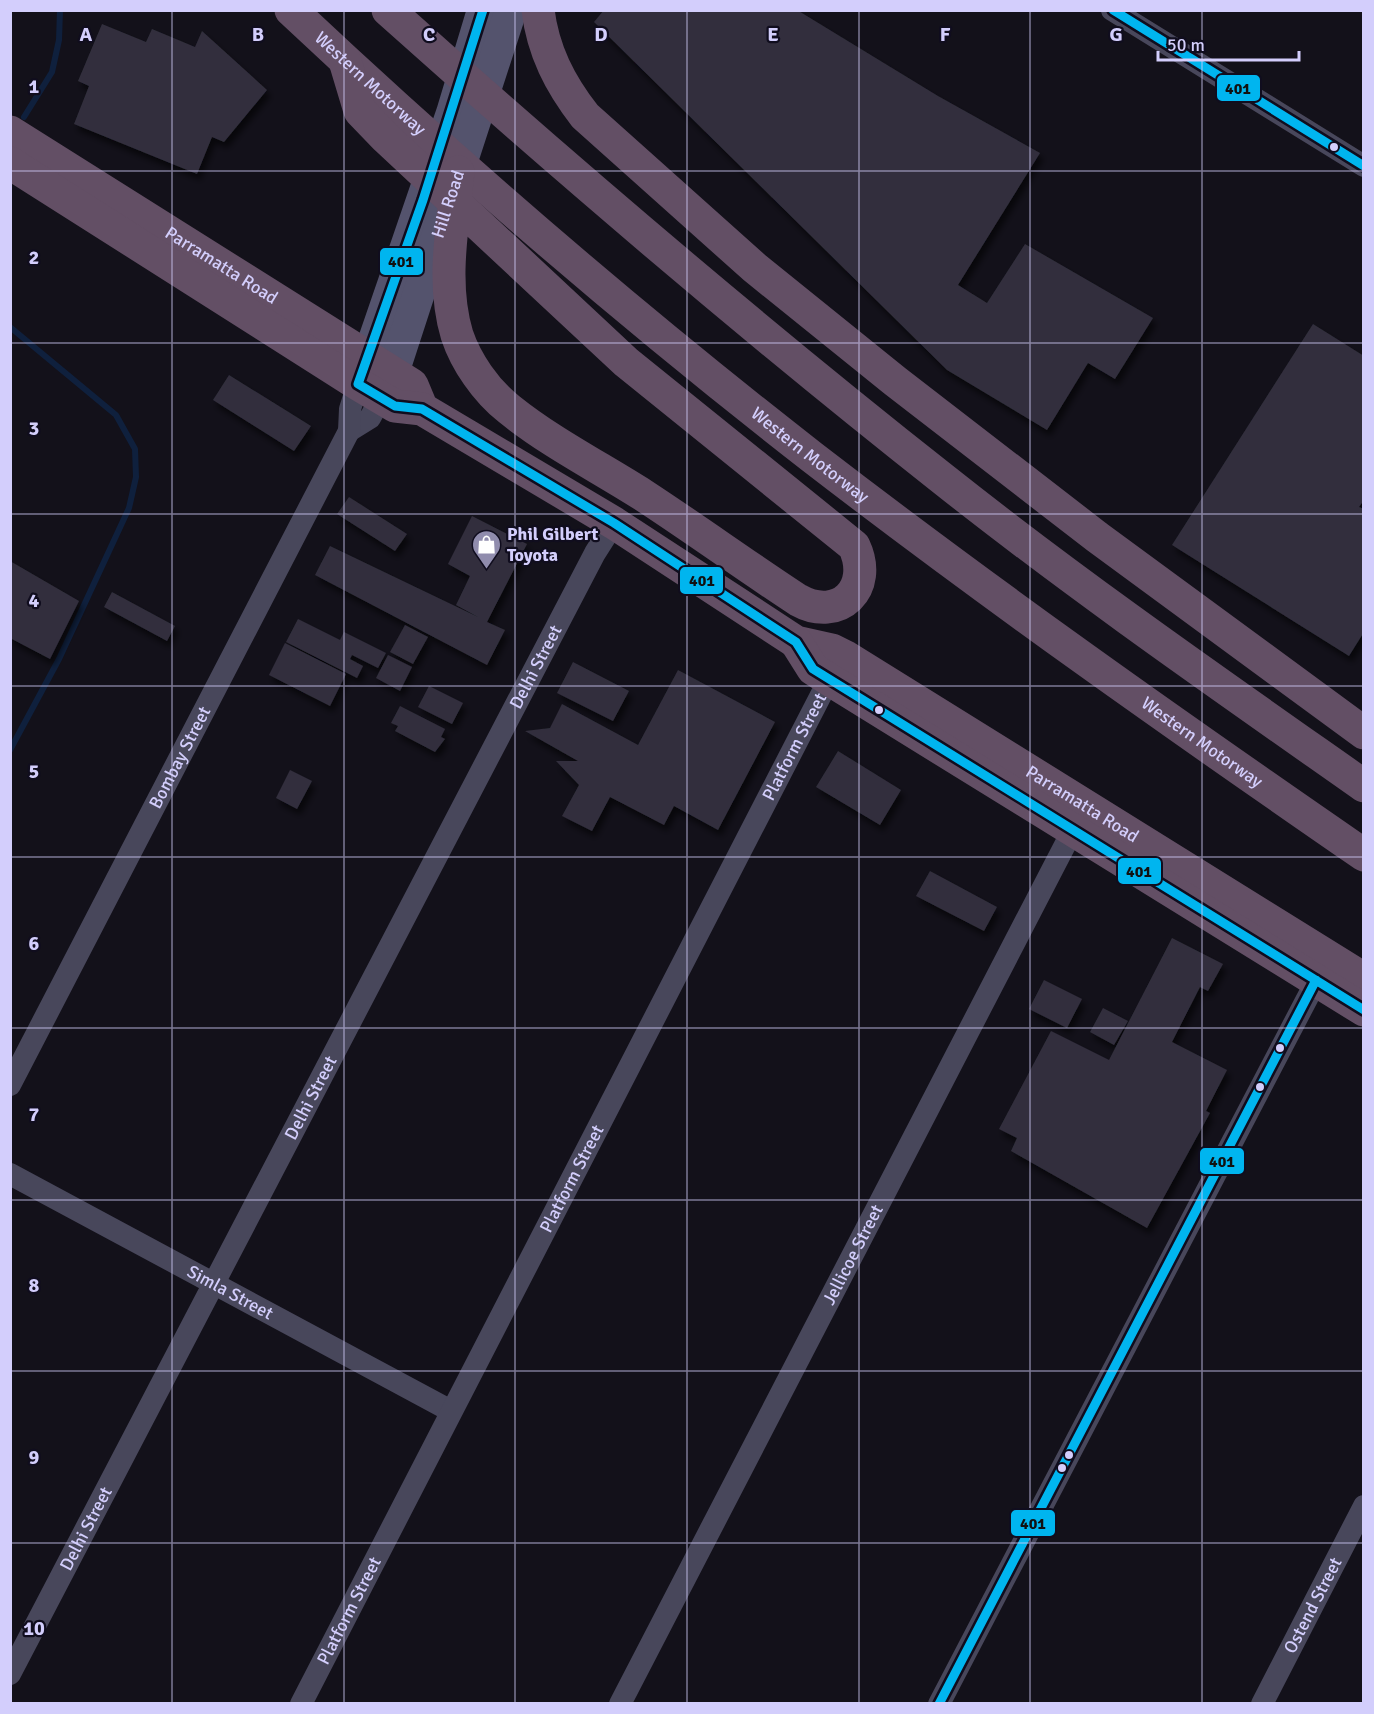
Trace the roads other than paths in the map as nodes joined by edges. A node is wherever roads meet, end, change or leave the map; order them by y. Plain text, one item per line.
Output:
1 (291, 10) edge
2 (388, 10) edge
3 (483, 10) edge
4 (510, 10) edge
5 (538, 10) edge
6 (1112, 10) edge
7 (392, 123) junction
8 (10, 132) edge
9 (10, 163) edge
10 (1364, 166) edge
11 (458, 172) junction
12 (375, 378) junction
13 (614, 523) junction
14 (838, 668) junction
15 (1364, 732) edge
16 (1364, 786) edge
17 (1079, 818) junction
18 (1364, 855) edge
19 (1323, 969) junction
20 (1364, 979) edge
21 (1364, 1010) edge
22 (10, 1085) edge
23 (10, 1174) edge
24 (214, 1282) junction
25 (451, 1411) junction
26 (1364, 1506) edge
27 (10, 1674) edge
28 (301, 1704) edge
29 (620, 1704) edge
30 (939, 1704) edge
31 (1262, 1704) edge

1 - 7 highway, Western Motorway
2 - 16 highway
3 - 12 main road, Hill Road
4 - 11 main road, Hill Road
5 - 15 highway
6 - 10 street
7 - 11 highway
7 - 18 highway, Western Motorway
8 - 12 highway, Parramatta Road
9 - 12 highway, Parramatta Road
11 - 12 main road, Hill Road
12 - 13 highway, Parramatta Road
12 - 22 street, Bombay Street
13 - 14 highway, Parramatta Road
13 - 24 street, Delhi Street
14 - 17 highway, Parramatta Road
14 - 25 street, Platform Street
17 - 19 highway, Parramatta Road
17 - 29 street, Jellicoe Street
19 - 20 highway, Parramatta Road
19 - 21 highway, Parramatta Road
19 - 30 street
23 - 24 street, Simla Street
24 - 25 street, Simla Street
24 - 27 street, Delhi Street
25 - 28 street, Platform Street
26 - 31 street, Ostend Street

